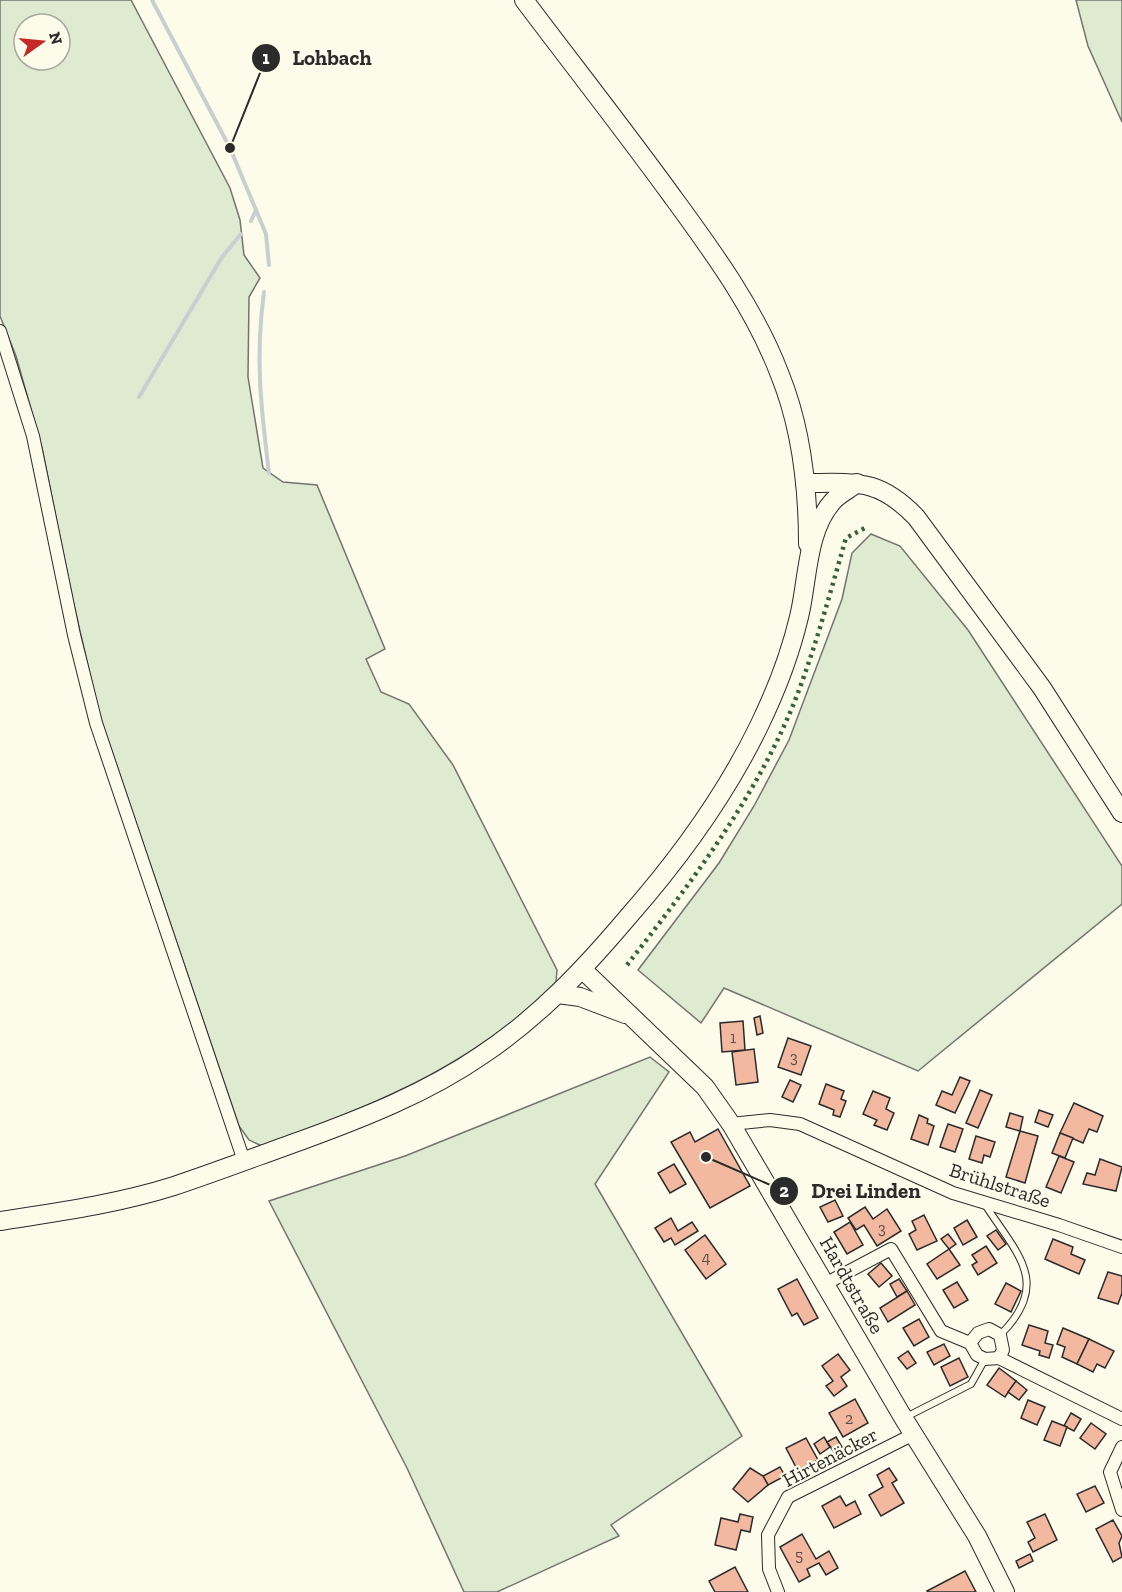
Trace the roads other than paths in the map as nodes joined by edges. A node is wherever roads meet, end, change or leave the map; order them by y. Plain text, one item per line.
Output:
1 (524, 0) edge
2 (0, 331) edge
3 (805, 483) junction
4 (857, 483) junction
5 (808, 561) junction
6 (1122, 813) edge
7 (584, 970) junction
8 (558, 994) junction
9 (632, 1016) junction
10 (731, 1124) junction
11 (244, 1161) junction
12 (984, 1203) junction
13 (0, 1221) edge
14 (1122, 1247) edge
15 (825, 1284) junction
16 (1000, 1335) junction
17 (970, 1343) junction
18 (999, 1358) junction
19 (985, 1359) junction
20 (1122, 1419) edge
21 (909, 1426) junction
22 (1122, 1447) edge
23 (1122, 1510) edge
24 (778, 1592) edge
25 (1005, 1592) edge

1 - 3 main road
2 - 11 street
3 - 4 main road
3 - 5 main road
4 - 5 main road
4 - 6 main road
5 - 7 main road
7 - 8 main road
7 - 9 main road, Hardtstraße
8 - 9 main road
8 - 11 main road
9 - 10 main road, Hardtstraße
10 - 12 street, Brühlstraße
10 - 15 main road, Hardtstraße
11 - 13 main road
12 - 14 street, Brühlstraße
12 - 16 lane
15 - 17 street
15 - 21 main road, Hardtstraße
16 - 17 street
16 - 18 street
17 - 19 street
18 - 19 street
18 - 20 street
19 - 21 lane
21 - 24 street, Hirtenäcker
21 - 25 main road, Hardtstraße
22 - 23 street

